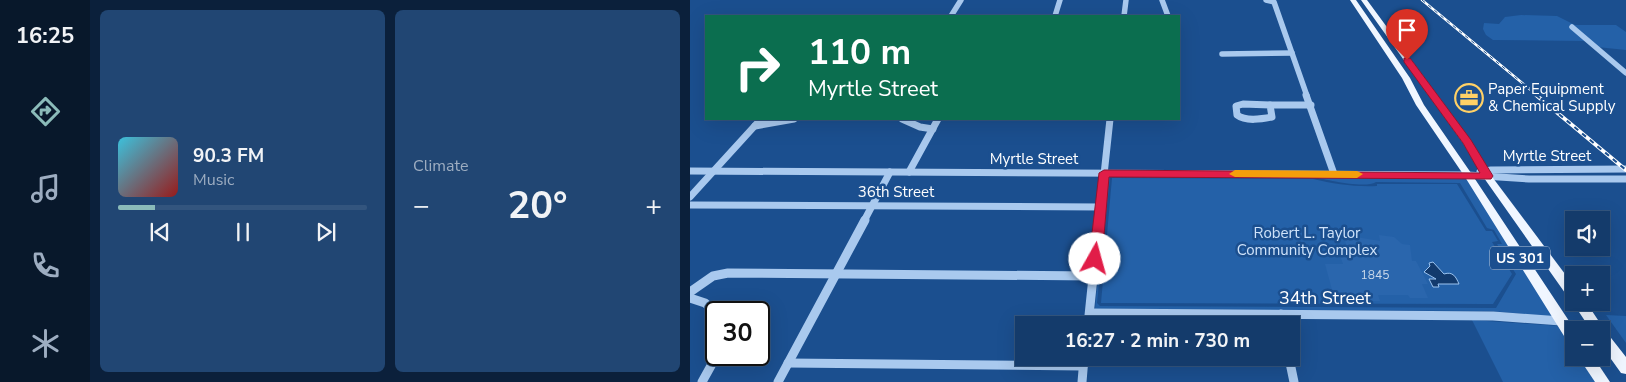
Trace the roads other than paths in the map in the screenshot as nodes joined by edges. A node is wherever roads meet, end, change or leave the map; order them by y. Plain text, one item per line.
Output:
1 (961, 0) edge
2 (1060, 0) edge
3 (1126, 0) edge
4 (1162, 0) edge
5 (1266, 0) edge
6 (1353, 0) edge
7 (1364, 0) edge
8 (952, 15) edge
9 (1055, 15) edge
10 (1124, 15) edge
11 (1168, 15) edge
12 (1572, 28) dead end
13 (1292, 53) junction
14 (1222, 54) dead end
15 (1626, 73) edge
16 (1270, 105) junction
17 (1311, 106) junction
18 (760, 120) edge
19 (788, 120) edge
20 (904, 120) edge
21 (938, 120) edge
22 (1110, 120) edge
23 (755, 126) junction
24 (933, 129) junction
25 (1626, 170) edge
26 (690, 171) edge
27 (714, 172) junction
28 (890, 172) junction
29 (910, 172) junction
30 (1104, 173) junction
31 (1334, 174) junction
32 (1486, 174) junction
33 (1468, 175) junction
34 (1626, 179) edge
35 (690, 197) edge
36 (690, 205) edge
37 (873, 205) junction
38 (1101, 207) junction
39 (835, 274) junction
40 (1093, 276) junction
41 (1565, 284) edge
42 (690, 292) edge
43 (690, 298) edge
44 (705, 304) edge
45 (1090, 313) junction
46 (1281, 314) joint
47 (1090, 316) edge
48 (1561, 321) junction
49 (1565, 327) edge
50 (1610, 346) edge
51 (1015, 362) edge
52 (788, 363) junction
53 (711, 366) edge
54 (1084, 366) edge
55 (1291, 366) edge
56 (1592, 366) edge
57 (1626, 368) edge
58 (702, 382) edge
59 (778, 382) edge
60 (1082, 382) edge
61 (1294, 382) edge
62 (1603, 382) edge

1 - 8 street
2 - 9 street
3 - 10 street
4 - 11 street
5 - 13 street
6 - 33 main road, US 301
7 - 32 main road, US 301
12 - 15 street
13 - 14 street
13 - 17 street
16 - 16 street
16 - 17 street
17 - 31 street
18 - 23 street
19 - 23 street
20 - 24 street
21 - 24 street
22 - 30 street
23 - 27 street
24 - 29 street
25 - 32 street, Myrtle Street
26 - 27 street, Myrtle Street
27 - 28 street, Myrtle Street
27 - 35 street
28 - 29 street, Myrtle Street
28 - 37 street
29 - 30 street, Myrtle Street
30 - 31 street, Myrtle Street
30 - 38 street
31 - 33 street, Myrtle Street
32 - 33 street, Myrtle Street
32 - 34 street, Myrtle Street
32 - 41 main road, US 301
33 - 48 main road, US 301
36 - 37 street, 36th Street
37 - 38 street, 36th Street
37 - 39 street
38 - 40 street
39 - 40 street
39 - 42 street
39 - 52 street
40 - 45 street
43 - 44 street
45 - 46 street, 34th Street
45 - 47 street
46 - 48 street, 34th Street
48 - 49 main road, US 301
50 - 57 main road
51 - 52 street
52 - 59 street
53 - 58 street
54 - 60 street
55 - 61 street
56 - 62 main road

